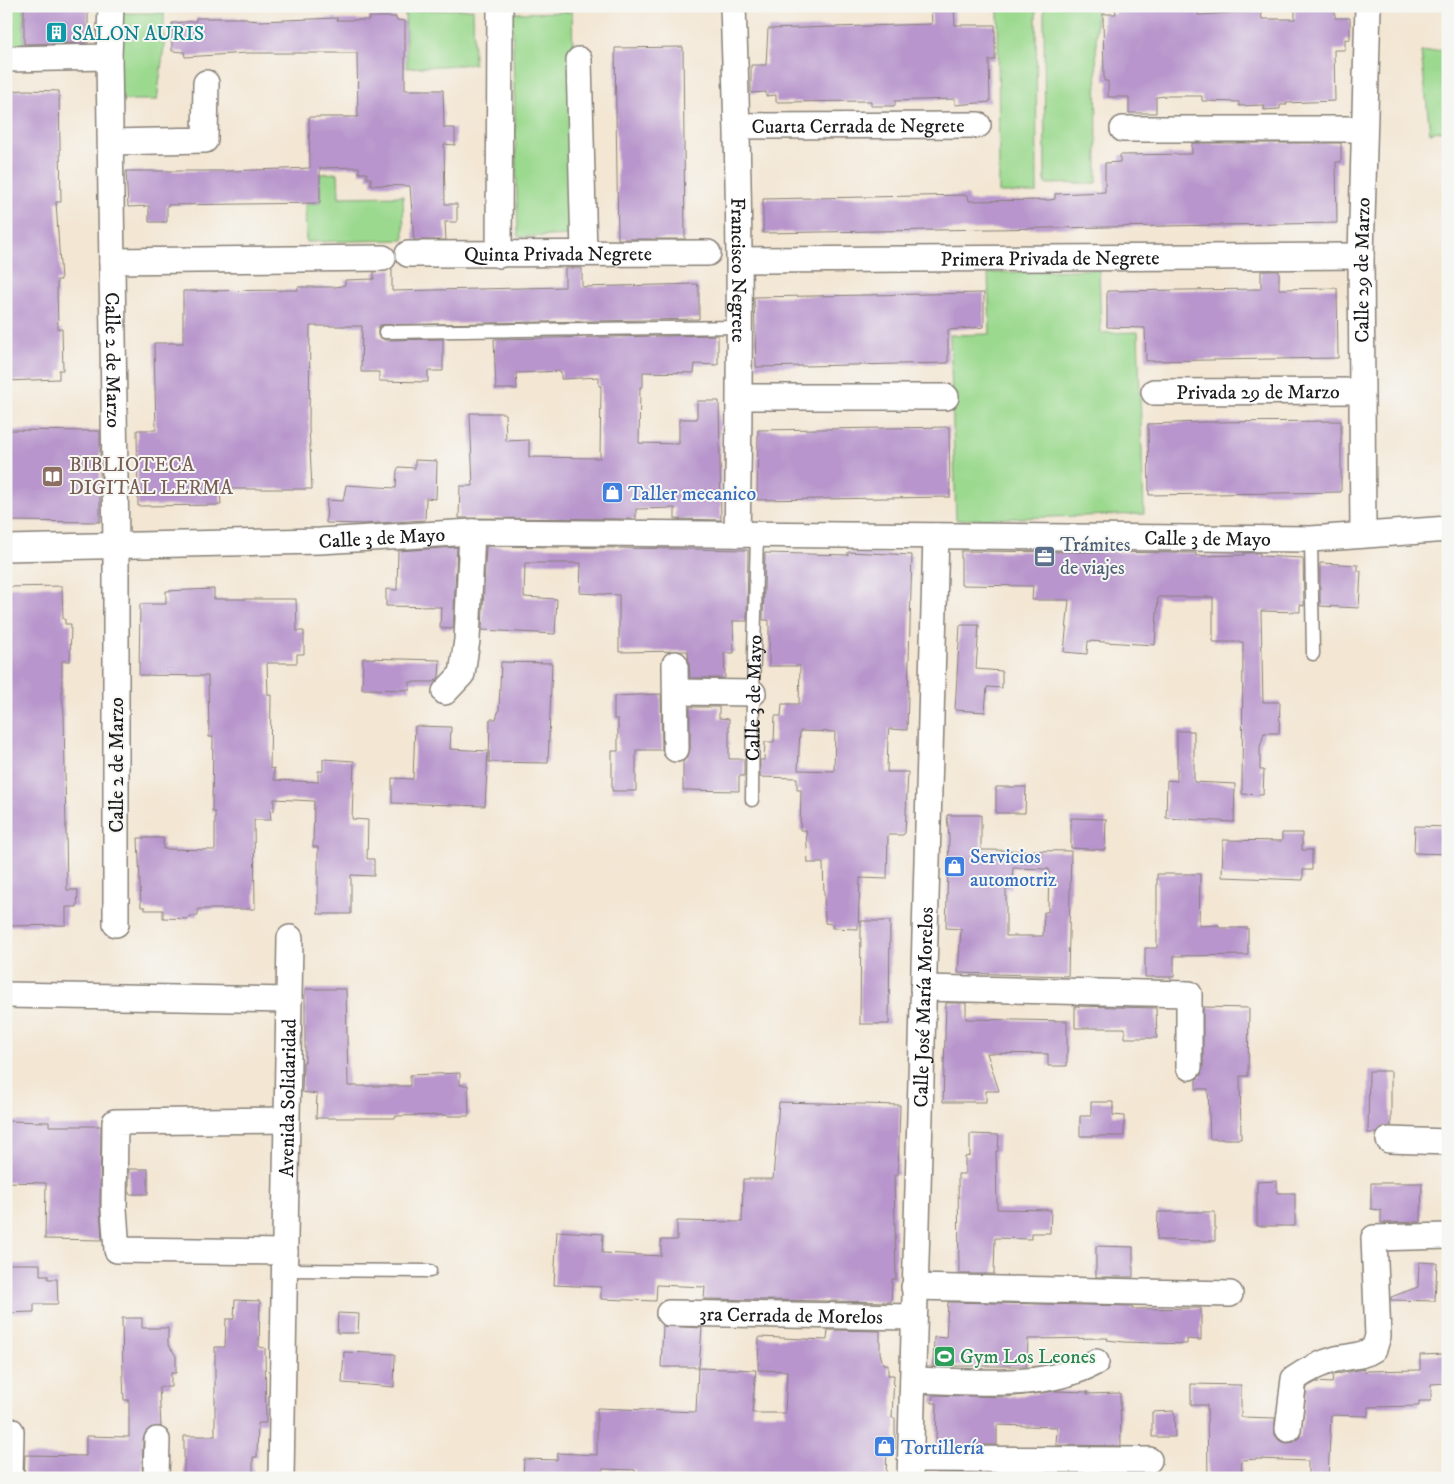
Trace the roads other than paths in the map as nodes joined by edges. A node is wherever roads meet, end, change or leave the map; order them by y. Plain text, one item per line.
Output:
1 (111, 6) edge
2 (500, 6) edge
3 (733, 6) edge
4 (1368, 6) edge
5 (109, 57) junction
6 (6, 59) edge
7 (579, 60) dead end
8 (206, 83) dead end
9 (978, 125) dead end
10 (738, 126) junction
11 (1123, 129) dead end
12 (1364, 129) junction
13 (111, 142) junction
14 (584, 253) junction
15 (708, 253) dead end
16 (408, 254) dead end
17 (500, 255) junction
18 (1361, 256) junction
19 (383, 258) dead end
20 (740, 260) junction
21 (112, 261) junction
22 (739, 327) junction
23 (385, 332) dead end
24 (1362, 391) junction
25 (1154, 392) dead end
26 (740, 397) junction
27 (946, 397) dead end
28 (1448, 529) edge
29 (472, 532) junction
30 (747, 534) junction
31 (1363, 534) junction
32 (936, 536) junction
33 (1311, 538) junction
34 (116, 546) junction
35 (6, 548) edge
36 (1313, 654) dead end
37 (675, 664) dead end
38 (445, 692) dead end
39 (676, 692) junction
40 (753, 693) junction
41 (676, 749) dead end
42 (752, 800) dead end
43 (116, 924) dead end
44 (290, 938) dead end
45 (923, 988) junction
46 (6, 995) edge
47 (288, 1000) junction
48 (1189, 1068) dead end
49 (286, 1120) junction
50 (1389, 1140) dead end
51 (1448, 1142) edge
52 (1448, 1236) edge
53 (285, 1261) junction
54 (430, 1271) dead end
55 (914, 1287) junction
56 (1230, 1294) dead end
57 (669, 1313) dead end
58 (914, 1317) junction
59 (1096, 1362) dead end
60 (912, 1380) junction
61 (1288, 1430) dead end
62 (11, 1431) dead end
63 (157, 1440) dead end
64 (1149, 1460) dead end
65 (911, 1468) edge
66 (10, 1478) edge
67 (156, 1478) edge
68 (280, 1478) edge

1 - 5 street, Calle 2 de Marzo
2 - 17 street
3 - 10 street, Francisco Negrete
4 - 12 street, Calle 29 de Marzo
5 - 6 street
5 - 13 street, Calle 2 de Marzo
7 - 14 street
8 - 13 street
9 - 10 street, Cuarta Cerrada de Negrete
10 - 20 street, Francisco Negrete
11 - 12 street
12 - 18 street, Calle 29 de Marzo
13 - 21 street, Calle 2 de Marzo
14 - 15 street, Quinta Privada Negrete
14 - 17 street, Quinta Privada Negrete
16 - 17 street, Quinta Privada Negrete
18 - 20 street, Primera Privada de Negrete
18 - 24 street, Calle 29 de Marzo
19 - 21 street
20 - 22 street, Francisco Negrete
21 - 34 street, Calle 2 de Marzo
22 - 23 lane
22 - 26 street, Francisco Negrete
24 - 25 street, Privada 29 de Marzo
24 - 31 street, Calle 29 de Marzo
26 - 27 street
26 - 30 street, Francisco Negrete
28 - 31 street, Calle 3 de Mayo
29 - 30 street, Calle 3 de Mayo
29 - 34 street, Calle 3 de Mayo
29 - 38 street
30 - 32 street, Calle 3 de Mayo
30 - 40 lane, Calle 3 de Mayo
31 - 33 street, Calle 3 de Mayo
32 - 33 street, Calle 3 de Mayo
32 - 45 street, Calle José María Morelos
33 - 36 lane
34 - 35 street, Calle 3 de Mayo
34 - 43 street, Calle 2 de Marzo
37 - 39 street
39 - 40 street
39 - 41 street
40 - 42 lane, Calle 3 de Mayo
44 - 47 street
45 - 48 street
45 - 55 street, Calle José María Morelos
46 - 47 street, Avenida Solidaridad
47 - 49 street, Avenida Solidaridad
49 - 53 street, Avenida Solidaridad
49 - 53 street
50 - 51 street
52 - 61 street
53 - 54 lane
53 - 68 street, Avenida Solidaridad
55 - 56 street
55 - 58 street, Calle José María Morelos
57 - 58 street, 3ra Cerrada de Morelos
58 - 60 street, Calle José María Morelos
59 - 60 street
60 - 65 street, Calle José María Morelos
62 - 66 street
63 - 67 street
64 - 65 street

